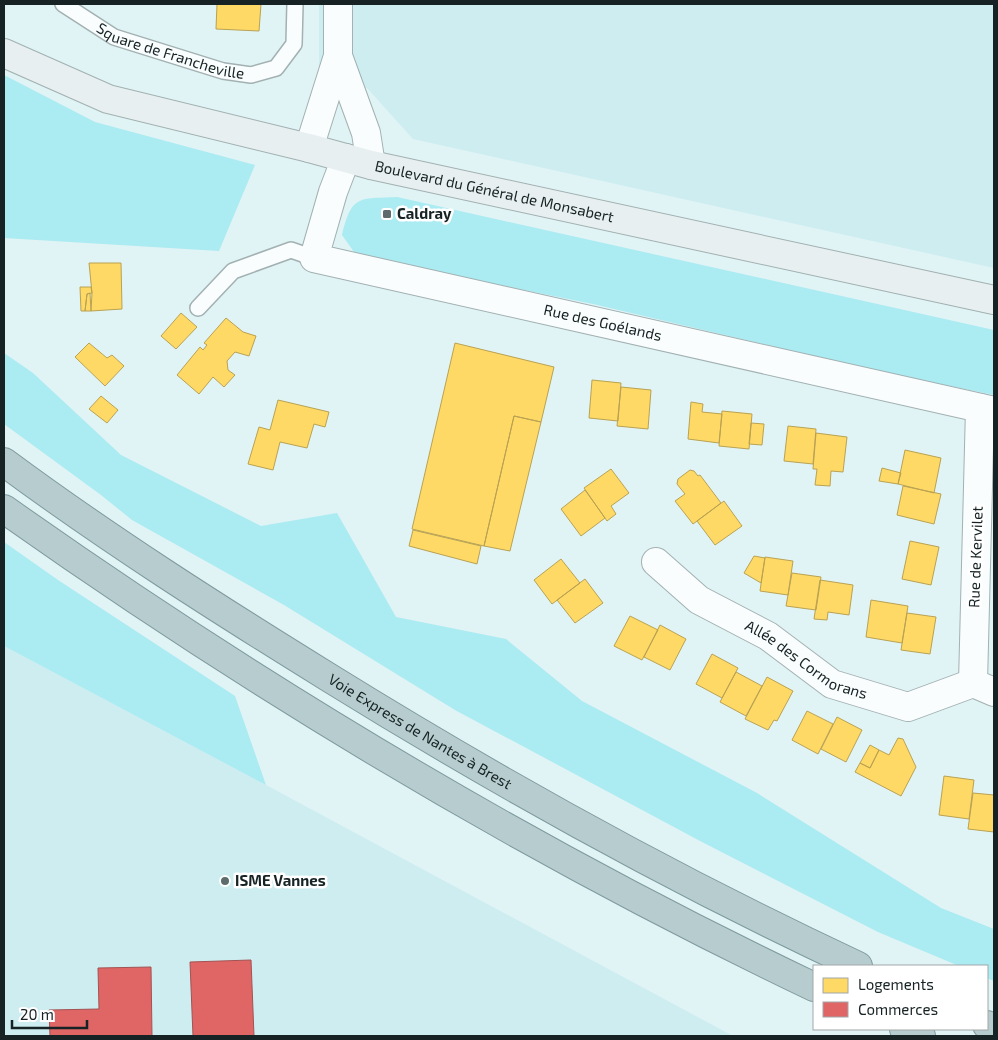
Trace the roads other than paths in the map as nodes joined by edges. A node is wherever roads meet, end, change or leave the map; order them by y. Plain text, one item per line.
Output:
1 (62, 4) edge
2 (295, 4) edge
3 (338, 4) edge
4 (4, 53) edge
5 (338, 56) junction
6 (309, 148) junction
7 (358, 162) junction
8 (314, 258) junction
9 (994, 300) edge
10 (198, 308) dead end
11 (987, 410) edge
12 (4, 462) edge
13 (4, 509) edge
14 (656, 562) dead end
15 (983, 687) edge
16 (856, 965) edge
17 (813, 985) edge
18 (906, 1030) edge
19 (921, 1036) edge

1 - 2 lane, Square de Francheville
3 - 5 street
4 - 6 main road, Boulevard du Général de Monsabert
5 - 6 street
5 - 7 street
6 - 7 main road, Boulevard du Général de Monsabert
7 - 8 street
7 - 9 main road, Boulevard du Général de Monsabert
8 - 10 lane
8 - 11 street, Rue des Goélands
11 - 15 street, Rue de Kervilet
12 - 16 highway, Voie Express de Nantes à Brest
13 - 17 highway
14 - 15 street, Allée des Cormorans
18 - 19 highway

